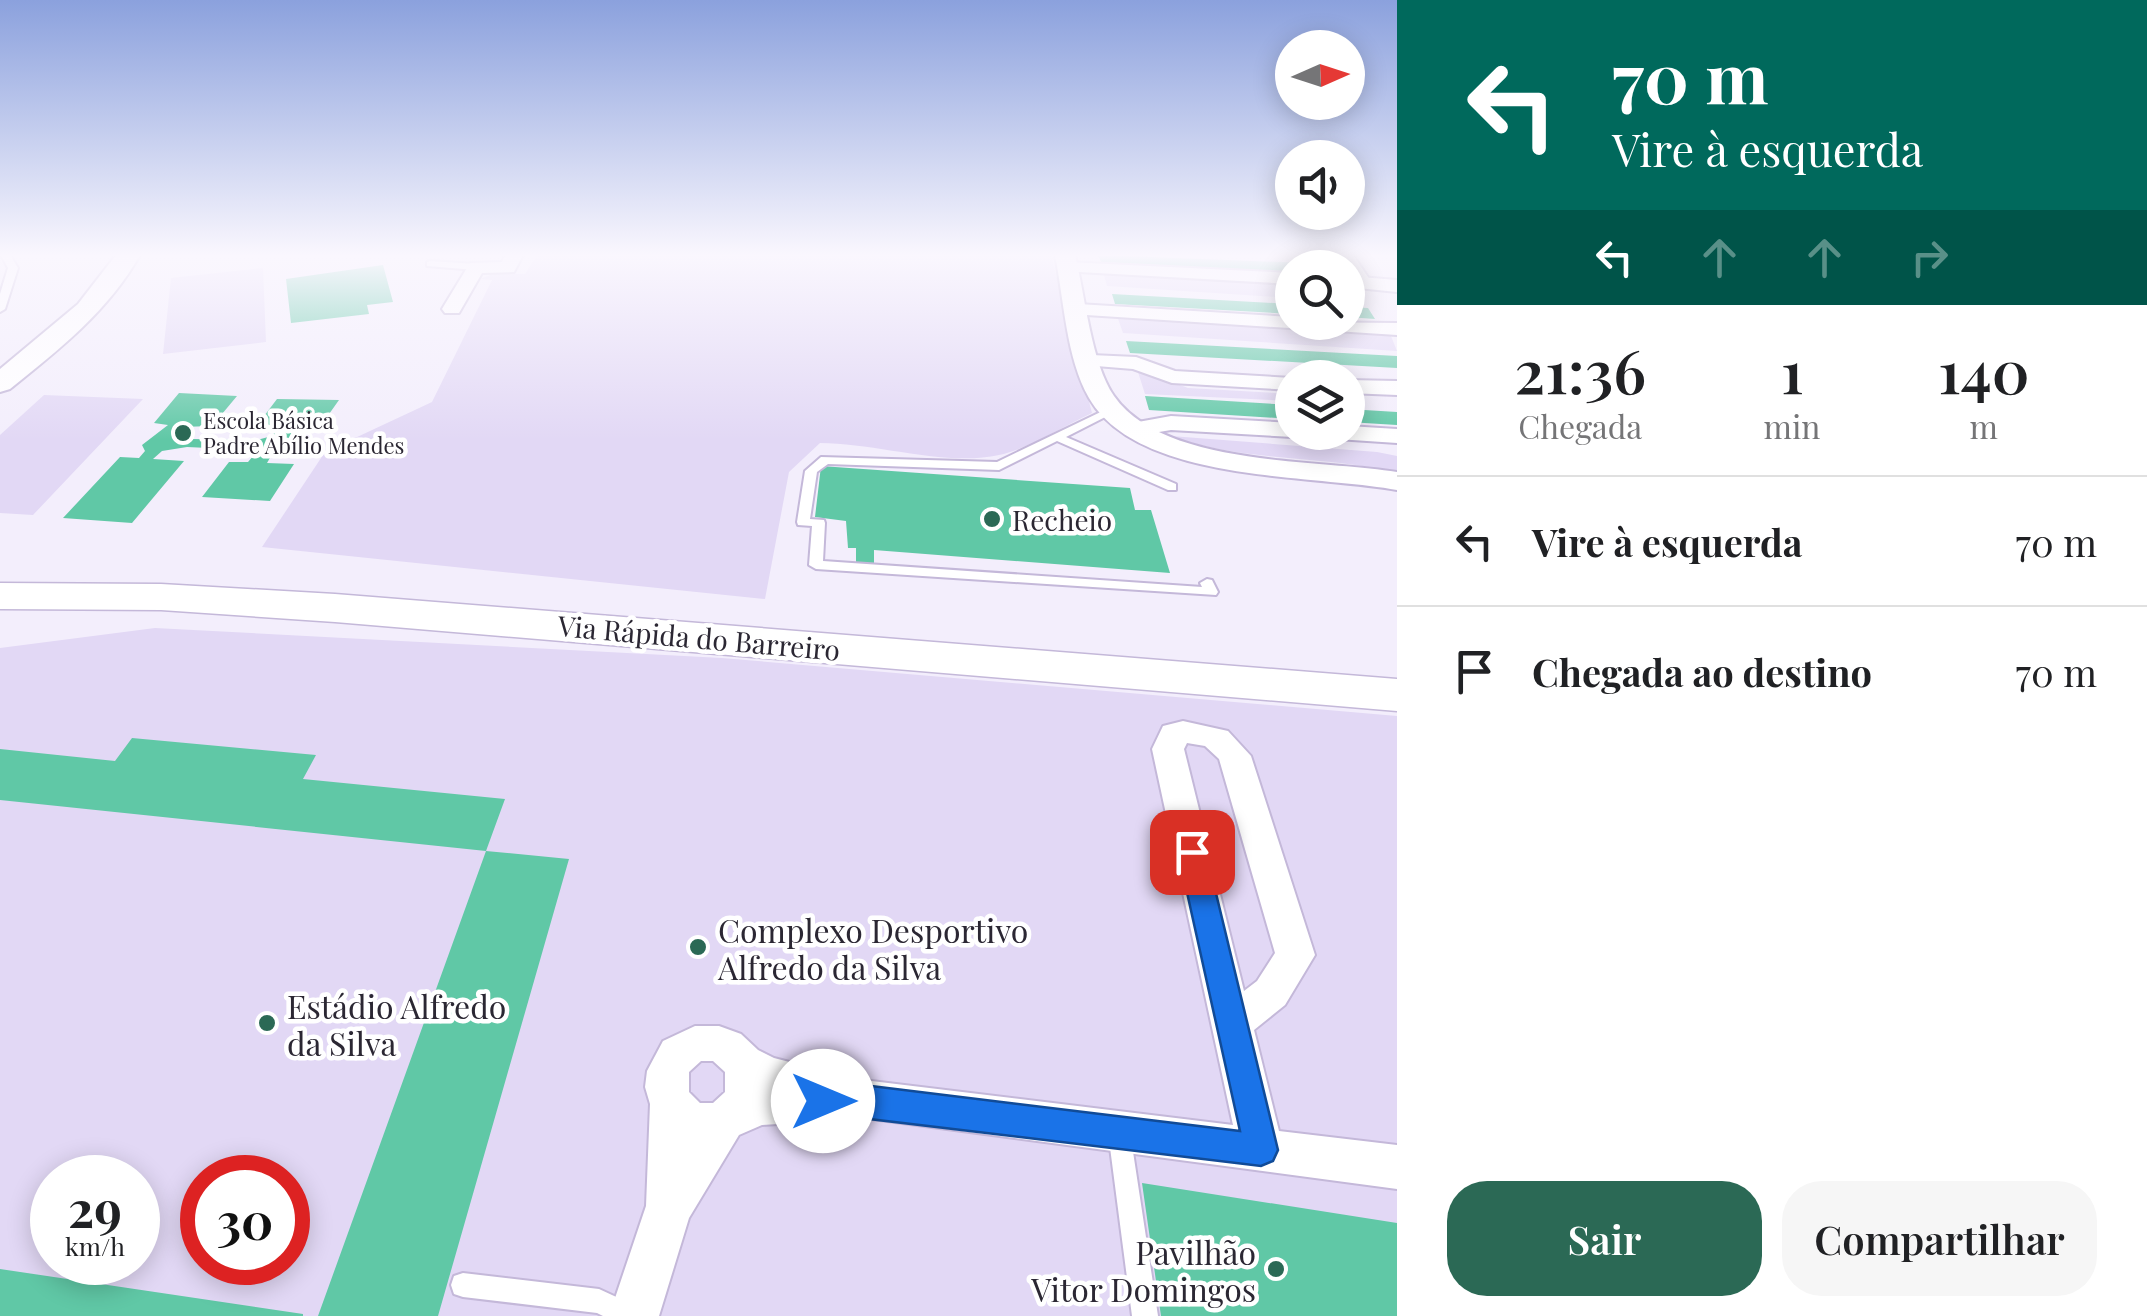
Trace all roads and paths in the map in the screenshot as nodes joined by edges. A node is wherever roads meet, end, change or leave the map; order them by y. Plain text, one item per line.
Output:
1 (51, 316) edge
2 (78, 316) edge
3 (1080, 316) edge
4 (1206, 316) edge
5 (1397, 326) edge
6 (0, 360) edge
7 (1091, 361) junction
8 (1275, 383) edge
9 (0, 384) edge
10 (1365, 387) edge
11 (1397, 388) edge
12 (1111, 410) junction
13 (1135, 429) junction
14 (1275, 429) edge
15 (1365, 434) edge
16 (1397, 436) edge
17 (1059, 438) junction
18 (1397, 482) edge
19 (1172, 487) dead end
20 (5, 575) edge
21 (1207, 582) dead end
22 (1397, 663) edge
23 (1397, 695) edge
24 (1232, 1024) junction
25 (744, 1064) junction
26 (855, 1099) junction
27 (671, 1104) junction
28 (731, 1115) junction
29 (1120, 1132) junction
30 (1261, 1150) junction
31 (1397, 1167) edge
32 (669, 1208) junction
33 (463, 1285) dead end
34 (632, 1316) edge
35 (1145, 1316) edge

1 - 6 main road
2 - 9 main road
3 - 7 street
4 - 5 street
7 - 8 street
7 - 12 street
10 - 11 street
12 - 13 street
12 - 17 lane
13 - 14 street
13 - 18 street
15 - 16 street
17 - 19 lane
17 - 21 lane
20 - 22 highway, Via Rápida do Barreiro
20 - 23 highway, Via Rápida do Barreiro
24 - 24 street
24 - 30 street
25 - 26 street
25 - 27 street
25 - 28 street
26 - 28 street
26 - 29 street
27 - 28 street
27 - 32 street
28 - 32 street
29 - 30 street
29 - 35 lane
30 - 31 street
32 - 34 street
33 - 34 lane

